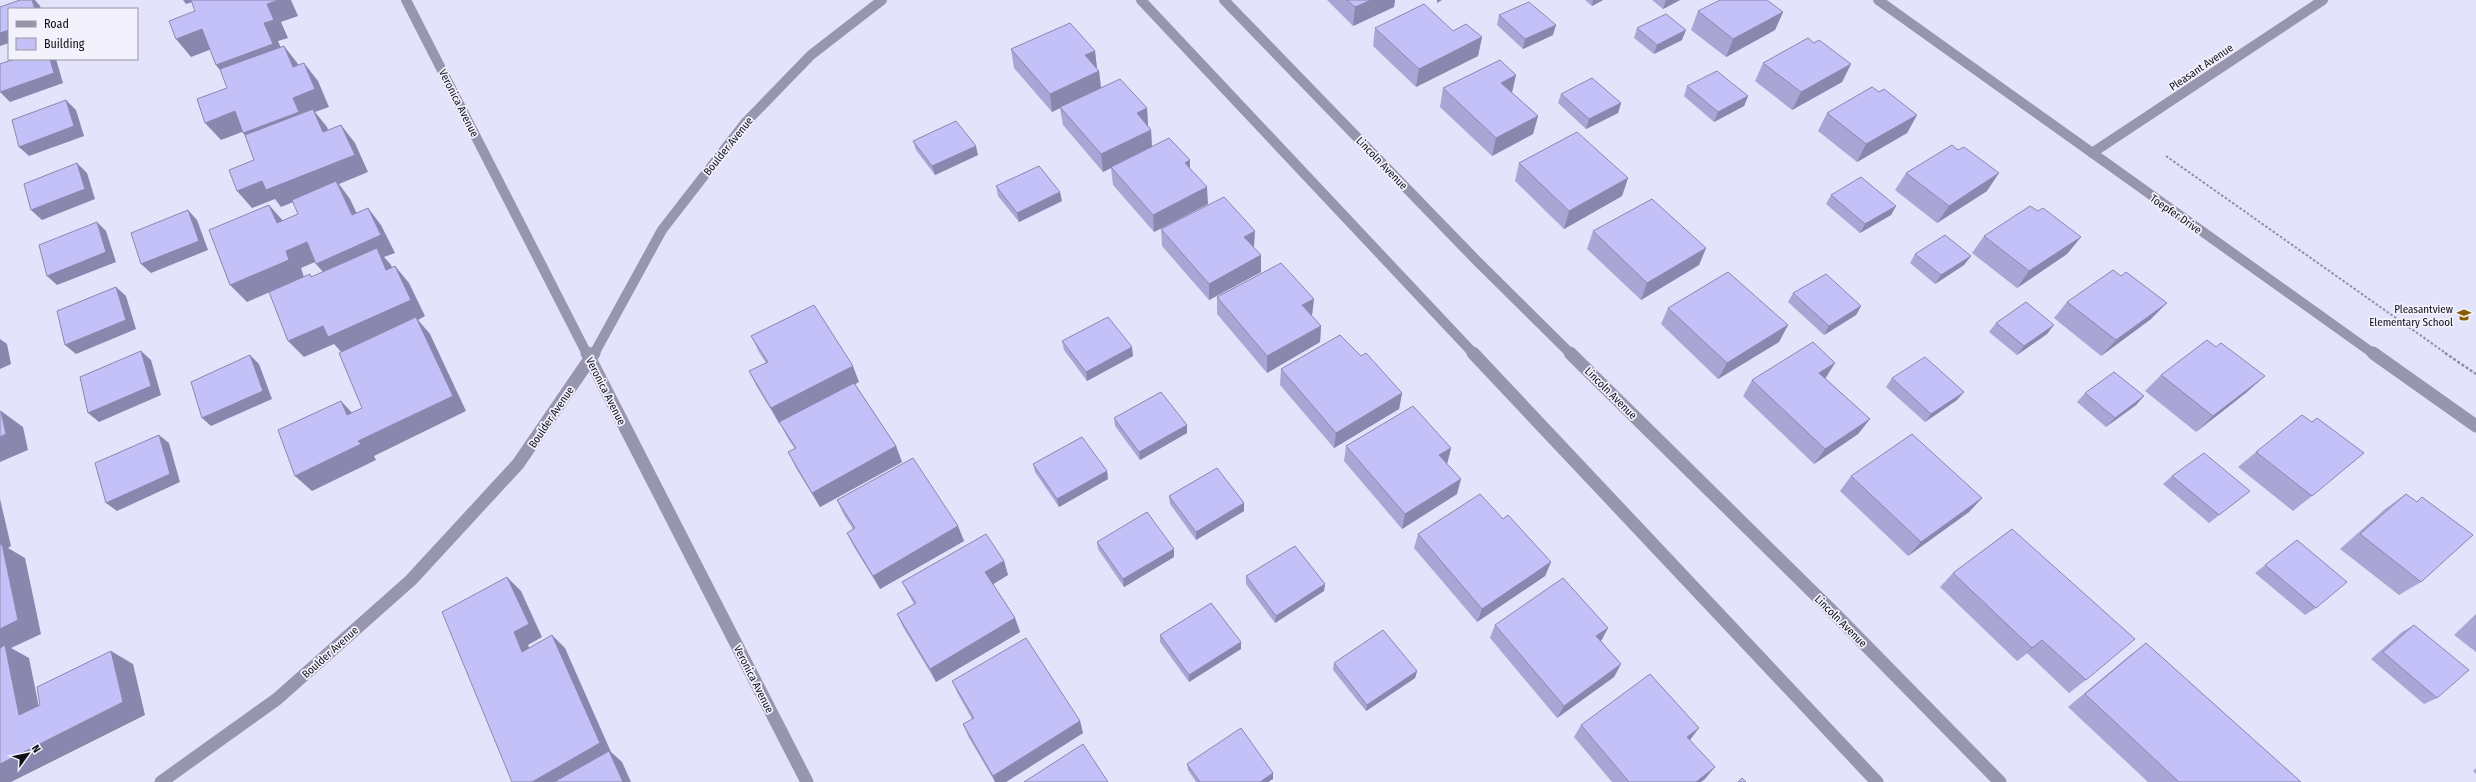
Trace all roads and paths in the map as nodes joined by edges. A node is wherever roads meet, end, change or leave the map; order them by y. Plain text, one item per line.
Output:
1 (406, 0) edge
2 (882, 0) edge
3 (1141, 0) edge
4 (1224, 0) edge
5 (1878, 0) edge
6 (2323, 0) edge
7 (2092, 154) junction
8 (2166, 156) dead end
9 (590, 360) junction
10 (2476, 374) edge
11 (2475, 424) edge
12 (161, 782) edge
13 (807, 782) edge
14 (1877, 782) edge
15 (2000, 782) edge

1 - 9 street, Veronica Avenue
2 - 9 street, Boulder Avenue
3 - 14 street
4 - 15 street, Lincoln Avenue
5 - 7 street, Toepfer Drive
6 - 7 street, Pleasant Avenue
7 - 11 street, Toepfer Drive
8 - 10 path
9 - 12 street, Boulder Avenue
9 - 13 street, Veronica Avenue

